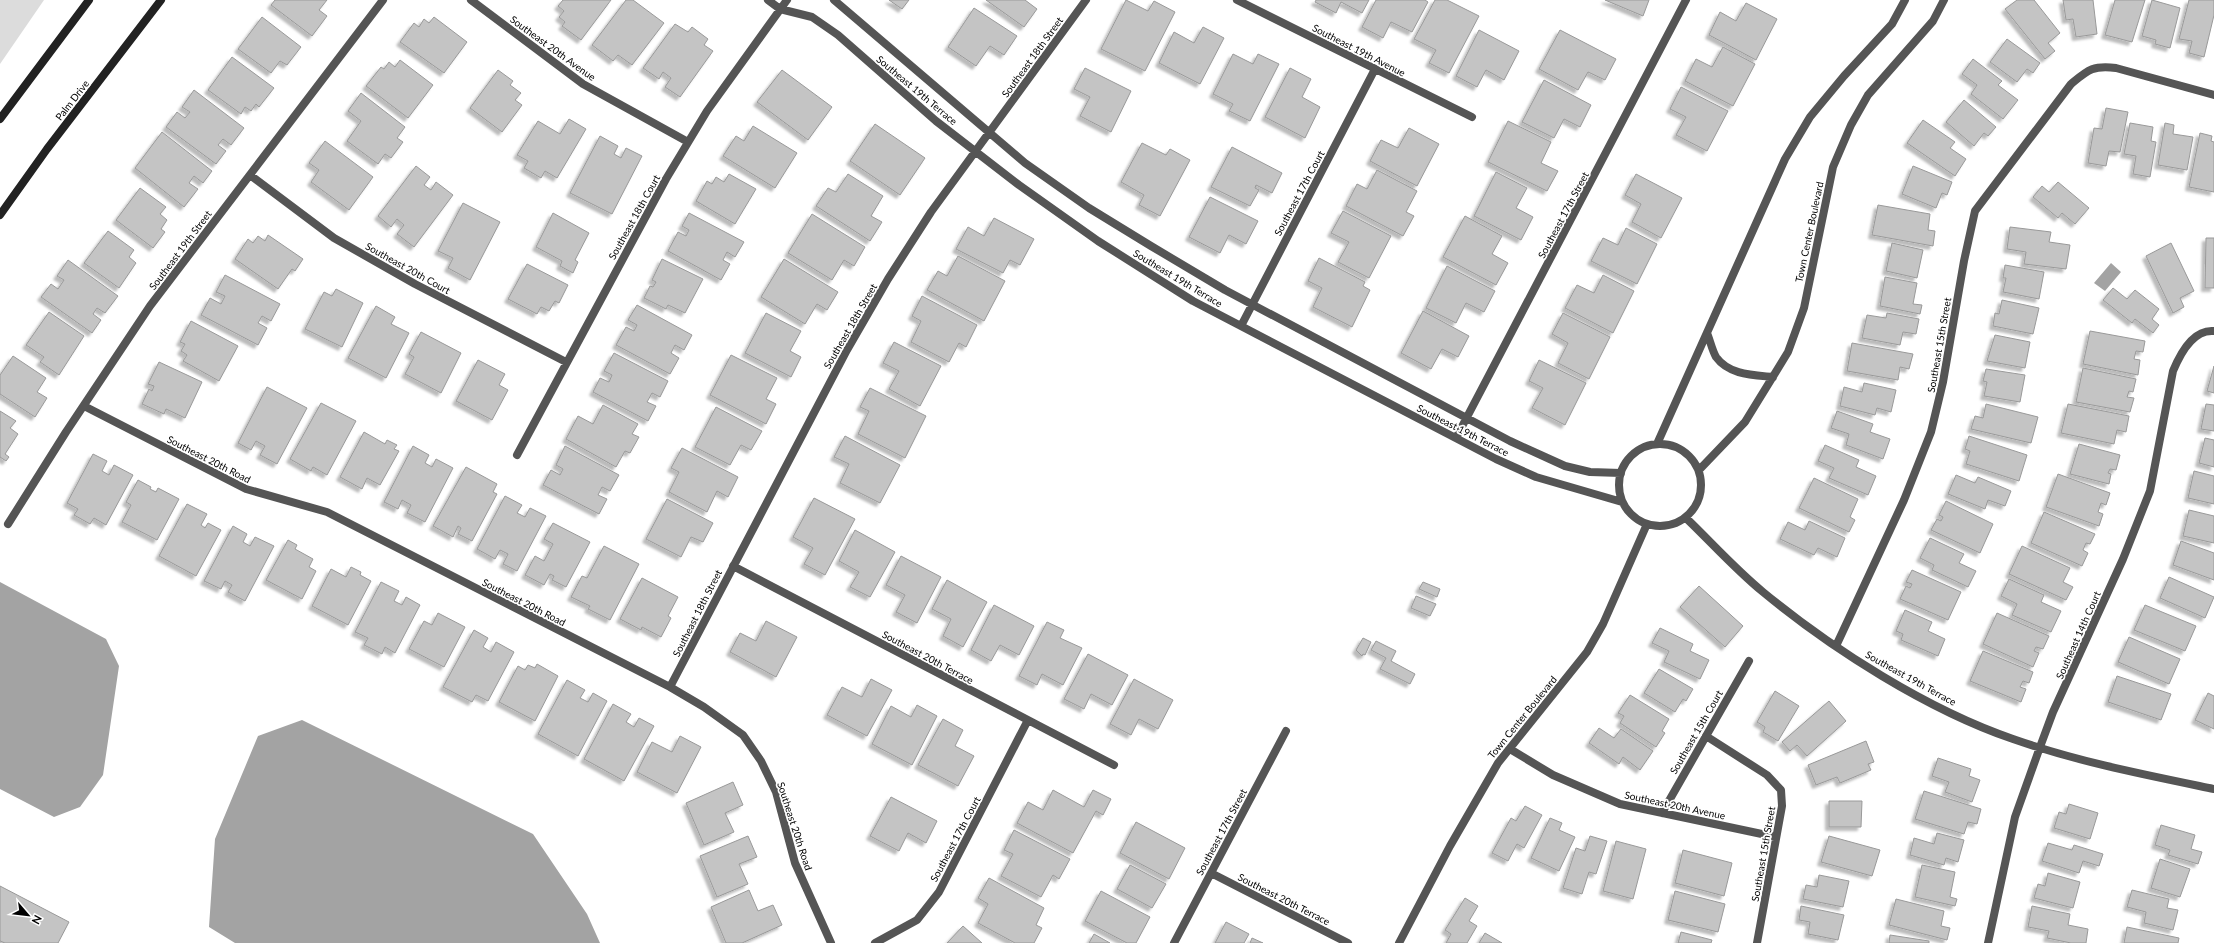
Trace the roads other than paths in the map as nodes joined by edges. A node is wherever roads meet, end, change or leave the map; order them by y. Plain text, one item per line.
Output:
1 (89, 0) edge
2 (161, 0) edge
3 (383, 0) edge
4 (471, 0) edge
5 (768, 0) edge
6 (787, 0) edge
7 (834, 0) edge
8 (1086, 0) edge
9 (1237, 0) edge
10 (1686, 0) edge
11 (1905, 0) edge
12 (1944, 0) edge
13 (780, 9) junction
14 (1375, 69) junction
15 (2214, 95) edge
16 (1472, 117) dead end
17 (0, 118) edge
18 (989, 132) junction
19 (688, 142) junction
20 (975, 151) junction
21 (250, 175) junction
22 (0, 215) edge
23 (1252, 304) junction
24 (1241, 326) junction
25 (2214, 331) edge
26 (1707, 333) junction
27 (566, 362) junction
28 (1773, 377) junction
29 (84, 406) junction
30 (1467, 418) junction
31 (1456, 438) junction
32 (1657, 444) junction
33 (518, 455) dead end
34 (1699, 470) junction
35 (1621, 473) junction
36 (1622, 502) junction
37 (1686, 518) junction
38 (8, 524) dead end
39 (1647, 524) junction
40 (733, 566) junction
41 (1836, 646) junction
42 (1749, 661) dead end
43 (670, 687) junction
44 (1028, 720) junction
45 (1286, 731) dead end
46 (1706, 736) junction
47 (2040, 747) junction
48 (1510, 749) junction
49 (1114, 765) dead end
50 (2214, 789) edge
51 (1662, 813) junction
52 (1776, 837) junction
53 (1211, 872) junction
54 (832, 943) edge
55 (875, 943) edge
56 (1174, 943) edge
57 (1348, 943) edge
58 (1399, 943) edge
59 (1757, 943) edge
60 (1988, 943) edge

1 - 17 main road
2 - 22 main road, Palm Drive
3 - 21 street, Southeast 19th Street
4 - 19 street, Southeast 20th Avenue
5 - 13 street, Southeast 19th Terrace
6 - 13 street, Southeast 18th Court
7 - 18 street, Southeast 19th Terrace
8 - 18 street, Southeast 18th Street
9 - 14 street, Southeast 19th Avenue
10 - 30 street, Southeast 17th Street
11 - 26 street
12 - 28 street, Town Center Boulevard
13 - 19 street, Southeast 18th Court
13 - 20 street, Southeast 19th Terrace
14 - 16 street, Southeast 19th Avenue
14 - 23 street, Southeast 17th Court
15 - 41 street, Southeast 15th Street
18 - 20 street, Southeast 18th Street
18 - 23 street, Southeast 19th Terrace
19 - 27 street, Southeast 18th Court
20 - 24 street, Southeast 19th Terrace
20 - 40 street, Southeast 18th Street
21 - 27 street, Southeast 20th Court
21 - 29 street, Southeast 19th Street
23 - 24 street, Southeast 17th Court
23 - 30 street, Southeast 19th Terrace
24 - 31 street, Southeast 19th Terrace
25 - 47 street, Southeast 14th Court
26 - 28 street
26 - 32 street
27 - 33 street, Southeast 18th Court
28 - 34 street, Town Center Boulevard
29 - 38 street, Southeast 19th Street
29 - 43 street, Southeast 20th Road
30 - 31 street, Southeast 17th Street
30 - 35 street, Southeast 19th Terrace
31 - 36 street, Southeast 19th Terrace
32 - 34 street
32 - 35 street
34 - 37 street
35 - 36 street
36 - 39 street
37 - 39 street
37 - 41 street, Southeast 19th Terrace
39 - 48 street, Town Center Boulevard
40 - 43 street, Southeast 18th Street
40 - 44 street, Southeast 20th Terrace
41 - 47 street, Southeast 19th Terrace
42 - 46 street, Southeast 15th Court
43 - 54 street, Southeast 20th Road
44 - 49 street, Southeast 20th Terrace
44 - 55 street, Southeast 17th Court
45 - 53 street, Southeast 17th Street
46 - 51 street, Southeast 15th Court
46 - 52 street, Southeast 15th Street
47 - 50 street, Southeast 19th Terrace
47 - 60 street, Southeast 14th Court
48 - 51 street, Southeast 20th Avenue
48 - 58 street, Town Center Boulevard
51 - 52 street, Southeast 20th Avenue
52 - 59 street, Southeast 15th Street
53 - 56 street, Southeast 17th Street
53 - 57 street, Southeast 20th Terrace

